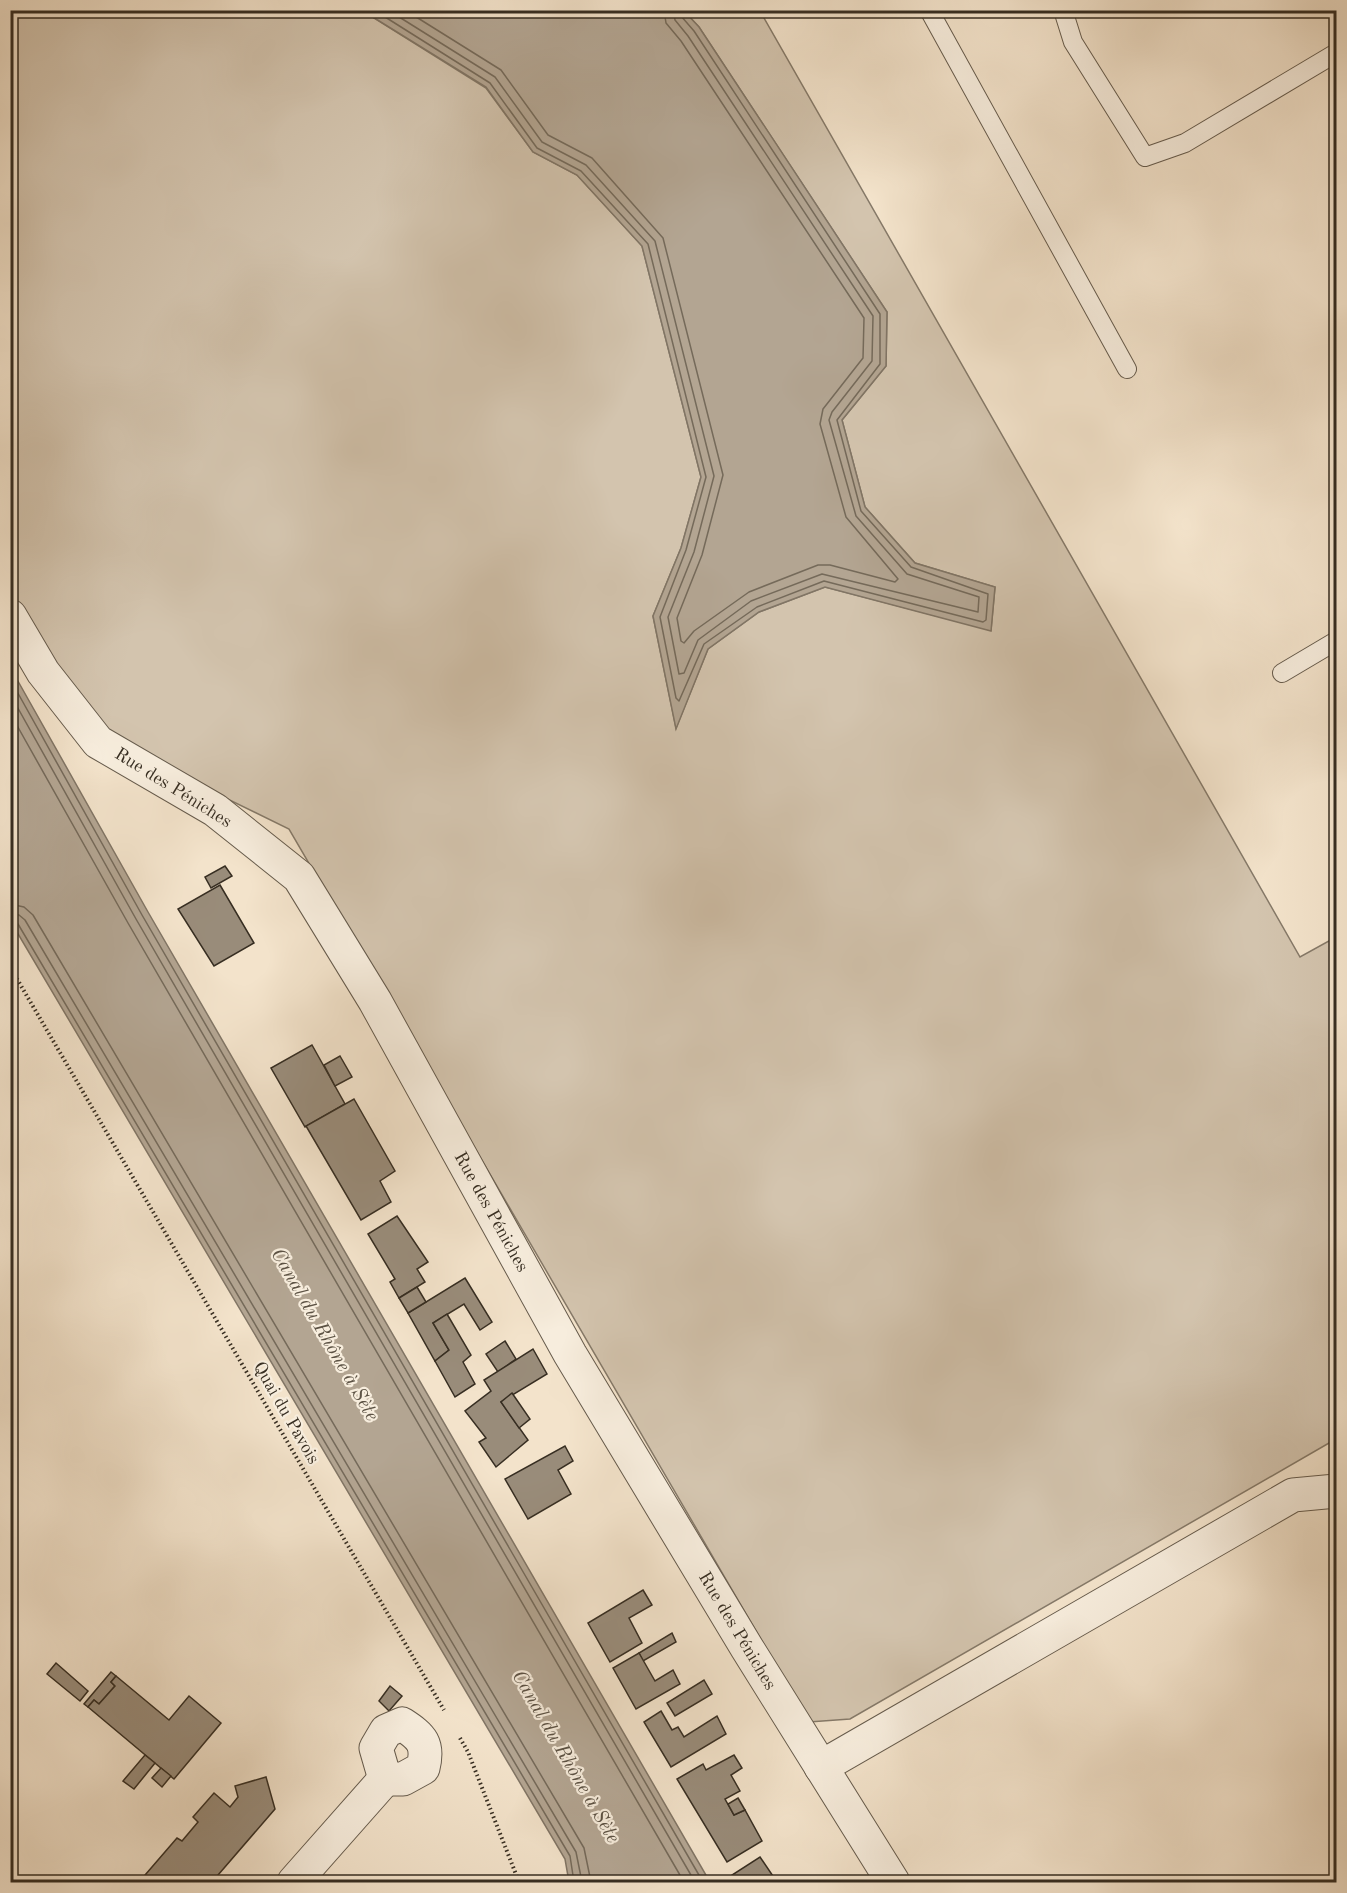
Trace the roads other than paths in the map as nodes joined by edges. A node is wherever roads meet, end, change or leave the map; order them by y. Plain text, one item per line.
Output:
1 (929, 10) edge
2 (1063, 10) edge
3 (1336, 53) edge
4 (1126, 369) dead end
5 (10, 616) edge
6 (1336, 641) edge
7 (1282, 673) dead end
8 (1336, 1491) edge
9 (821, 1767) junction
10 (385, 1779) dead end
11 (294, 1882) edge
12 (893, 1882) edge

1 - 4 lane
2 - 3 lane
5 - 9 street, Rue des Péniches
6 - 7 lane
8 - 9 street
9 - 12 street, Rue des Péniches
10 - 11 street

